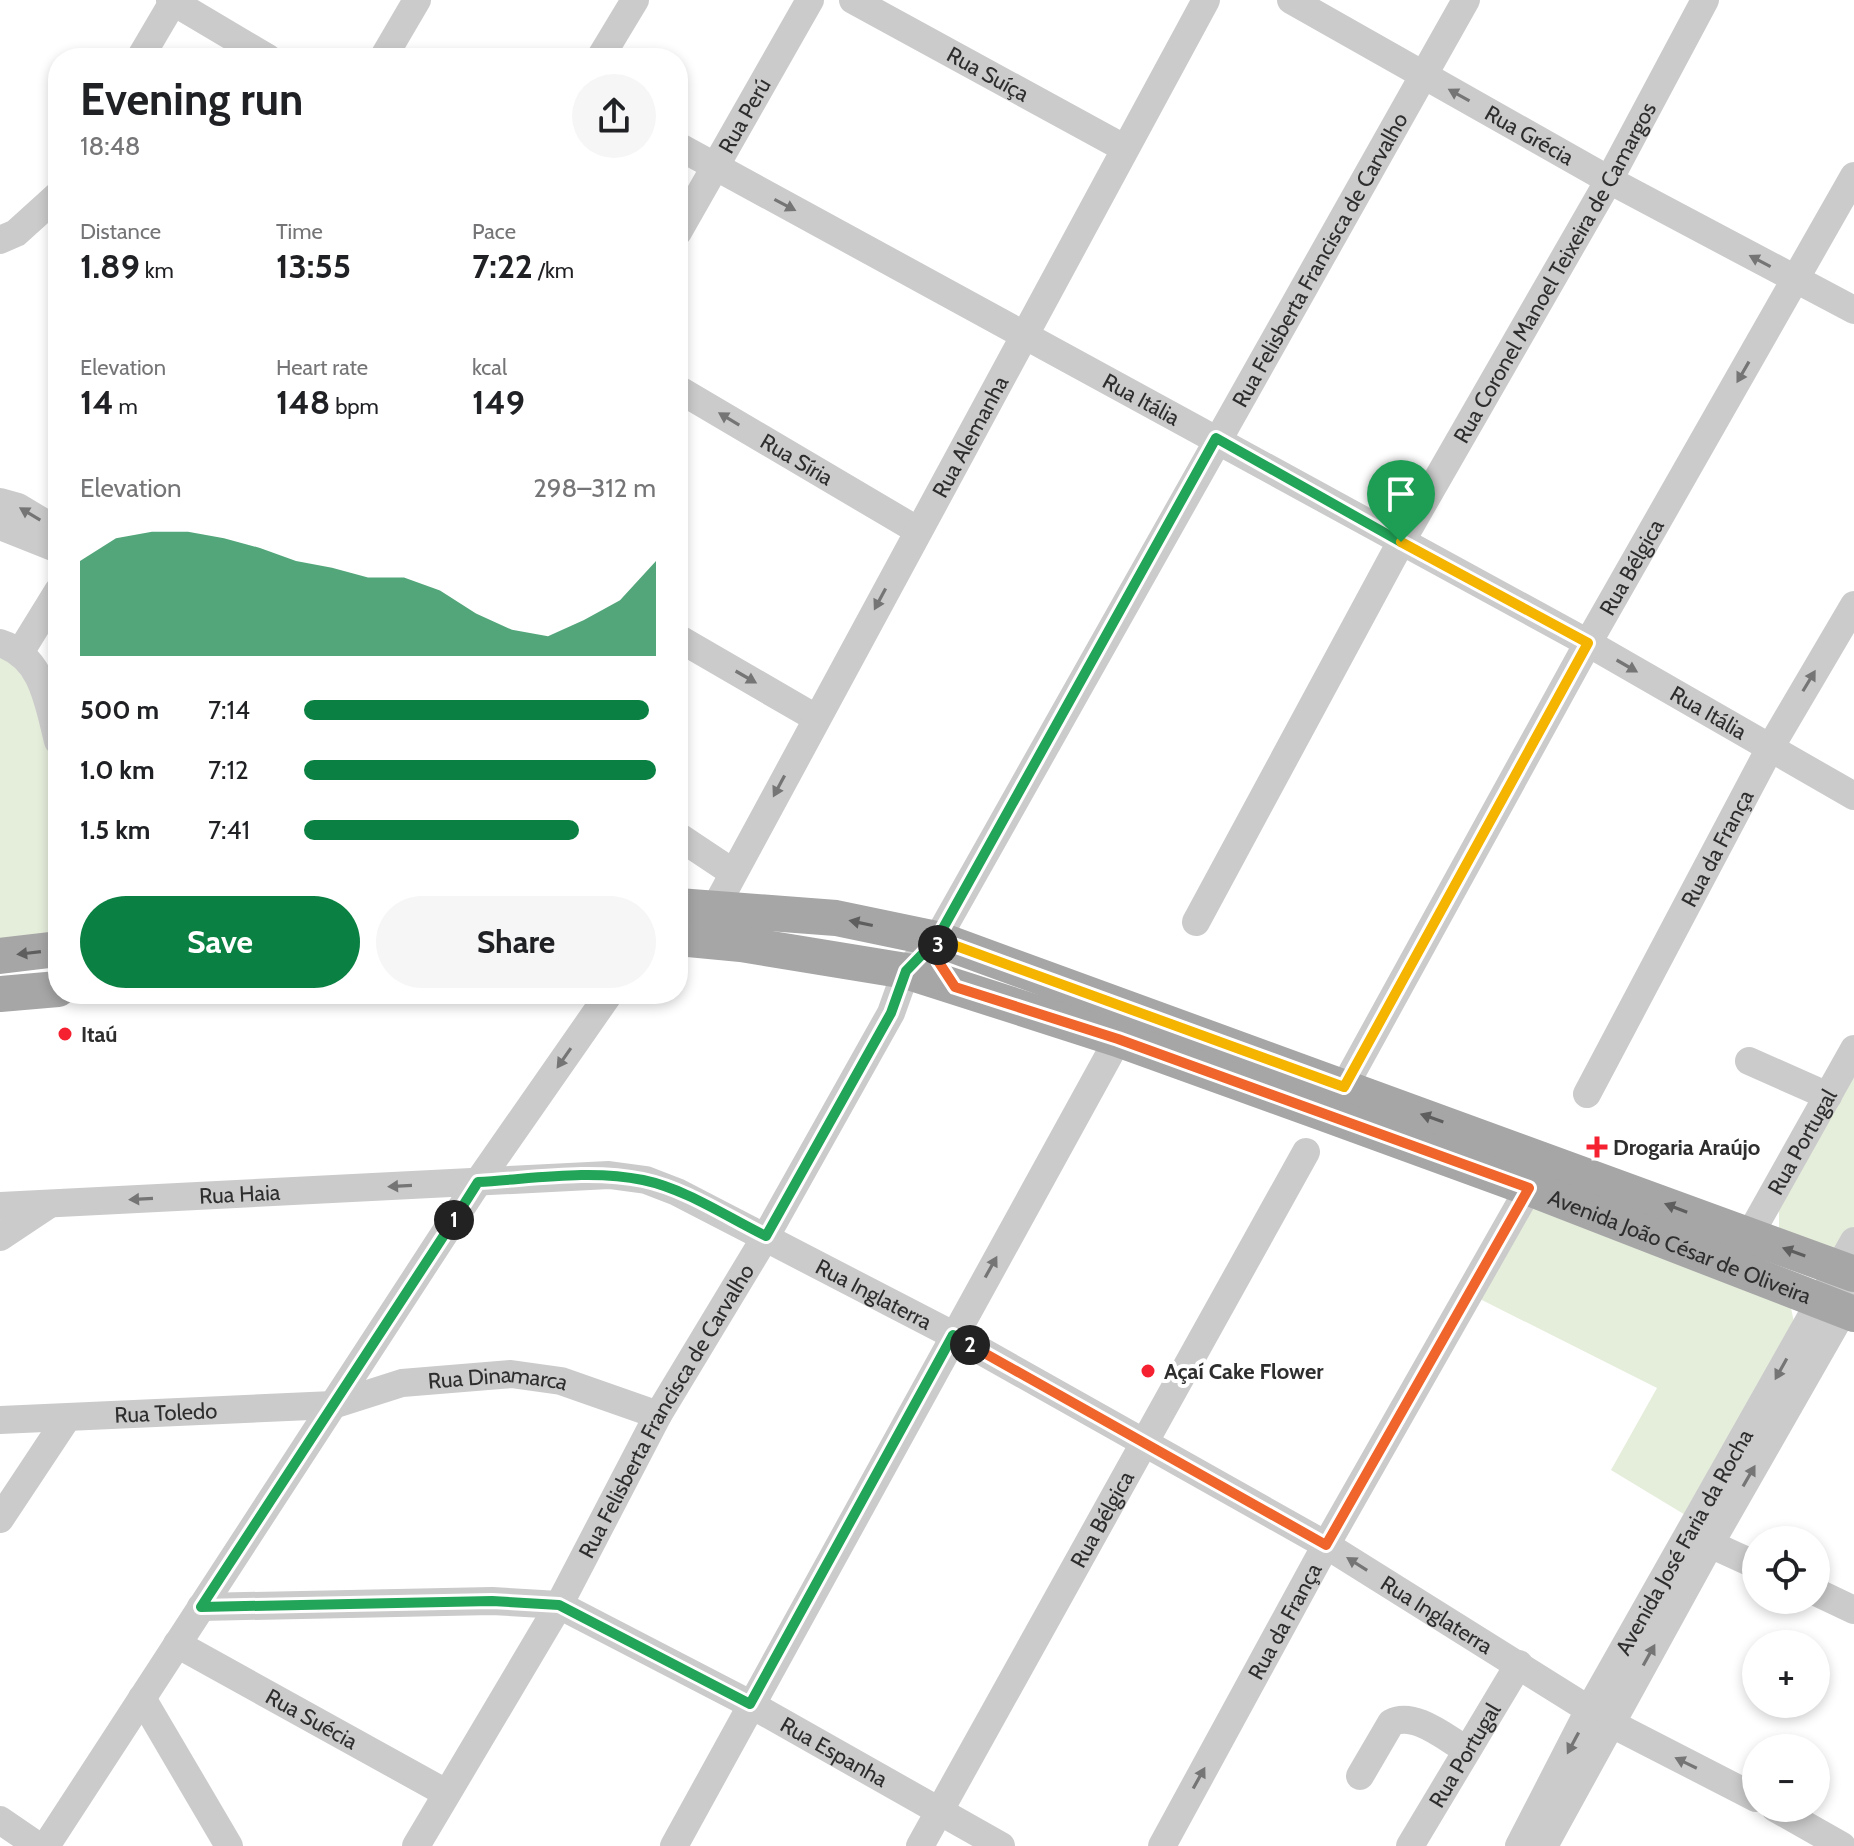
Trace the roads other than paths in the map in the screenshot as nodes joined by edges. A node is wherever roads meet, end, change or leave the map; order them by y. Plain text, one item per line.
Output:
1 (417, 0) edge
2 (635, 0) edge
3 (810, 0) edge
4 (853, 0) edge
5 (1206, 0) edge
6 (1291, 0) edge
7 (1466, 0) edge
8 (1705, 0) edge
9 (172, 1) edge
10 (146, 48) edge
11 (251, 48) edge
12 (389, 48) edge
13 (606, 48) edge
14 (1425, 76) junction
15 (1124, 148) junction
16 (688, 152) edge
17 (716, 168) junction
18 (1854, 176) edge
19 (1609, 180) junction
20 (48, 204) edge
21 (688, 215) edge
22 (0, 240) edge
23 (1796, 280) junction
24 (1854, 310) edge
25 (1025, 334) junction
26 (688, 395) edge
27 (1216, 438) junction
28 (0, 502) edge
29 (48, 525) edge
30 (0, 526) edge
31 (917, 530) junction
32 (1401, 542) junction
33 (48, 545) edge
34 (1854, 605) edge
35 (48, 613) edge
36 (1588, 643) junction
37 (688, 644) edge
38 (10, 647) edge
39 (48, 696) edge
40 (816, 718) junction
41 (1770, 748) junction
42 (1854, 796) edge
43 (688, 843) edge
44 (732, 872) junction
45 (688, 907) edge
46 (715, 908) junction
47 (1196, 922) dead end
48 (688, 939) edge
49 (937, 939) junction
50 (48, 950) edge
51 (0, 956) edge
52 (906, 971) junction
53 (955, 987) junction
54 (48, 990) edge
55 (0, 994) edge
56 (602, 1004) edge
57 (1118, 1039) junction
58 (1854, 1049) edge
59 (1749, 1061) dead end
60 (1344, 1087) junction
61 (1587, 1094) dead end
62 (1828, 1096) junction
63 (1306, 1152) dead end
64 (478, 1182) junction
65 (1529, 1188) junction
66 (48, 1204) junction
67 (0, 1206) edge
68 (766, 1236) junction
69 (1749, 1236) junction
70 (0, 1237) edge
71 (1846, 1286) edge
72 (953, 1335) junction
73 (333, 1405) junction
74 (658, 1415) junction
75 (67, 1418) junction
76 (0, 1420) edge
77 (1141, 1443) junction
78 (0, 1519) edge
79 (1710, 1544) junction
80 (1326, 1545) junction
81 (1742, 1559) edge
82 (1830, 1599) edge
83 (559, 1605) junction
84 (201, 1607) junction
85 (1854, 1610) edge
86 (177, 1644) junction
87 (1519, 1664) junction
88 (142, 1698) junction
89 (750, 1704) junction
90 (1601, 1716) junction
91 (1467, 1750) junction
92 (1360, 1776) dead end
93 (1742, 1791) edge
94 (446, 1793) junction
95 (940, 1810) junction
96 (0, 1820) edge
97 (1800, 1822) edge
98 (38, 1846) edge
99 (46, 1846) edge
100 (229, 1846) edge
101 (416, 1846) edge
102 (674, 1846) edge
103 (920, 1846) edge
104 (1001, 1846) edge
105 (1162, 1846) edge
106 (1410, 1846) edge
107 (1519, 1846) edge
108 (1544, 1846) edge
109 (1842, 1846) edge

1 - 12 street
2 - 13 street
3 - 17 street, Rua Perú
4 - 15 street, Rua Suíça
5 - 15 street, Rua Alemanha
6 - 14 street, Rua Grécia
7 - 14 street, Rua Felisberta Francisca de Carvalho
8 - 19 street, Rua Coronel Manoel Teixeira de Camargos
9 - 10 street
9 - 11 street
19 -> 14 street, Rua Grécia
14 - 27 street, Rua Felisberta Francisca de Carvalho
15 - 25 street, Rua Alemanha
16 - 17 street, Rua Itália
17 - 21 street, Rua Perú
17 -> 25 street, Rua Itália
18 - 23 street, Rua Bélgica
23 -> 19 street, Rua Grécia
19 - 32 street, Rua Coronel Manoel Teixeira de Camargos
20 - 22 street
23 - 24 street, Rua Grécia
23 -> 36 street, Rua Bélgica
25 - 27 street, Rua Itália
25 - 31 street, Rua Alemanha
31 -> 26 street, Rua Síria
27 - 32 street, Rua Itália
27 - 49 street, Rua Felisberta Francisca de Carvalho
29 -> 28 street
30 - 33 street
31 -> 40 street, Rua Alemanha
32 - 36 street, Rua Itália
32 - 47 street, Rua Coronel Manoel Teixeira de Camargos
41 -> 34 street, Rua da França
35 - 38 street
36 -> 41 street, Rua Itália
36 - 60 street, Rua Bélgica
37 -> 40 street
38 - 39 street
40 -> 44 street, Rua Alemanha
41 - 42 street, Rua Itália
41 - 61 street, Rua da França
43 - 44 street
44 - 46 street, Rua Alemanha
45 - 46 main road, Avenida João César de Oliveira
49 -> 46 main road, Avenida João César de Oliveira
48 - 52 main road, Avenida João César de Oliveira
49 - 52 street, Rua Felisberta Francisca de Carvalho
49 - 53 street
49 - 60 main road, Avenida João César de Oliveira
50 -> 51 main road
52 - 53 main road, Avenida João César de Oliveira
52 - 68 street, Rua Felisberta Francisca de Carvalho
53 - 57 main road, Avenida João César de Oliveira
54 - 55 main road
56 -> 64 street
57 - 65 main road, Avenida João César de Oliveira
72 -> 57 street
58 - 62 street, Rua Portugal
59 - 62 street
69 -> 60 main road, Avenida João César de Oliveira
62 - 69 street, Rua Portugal
63 - 77 street, Rua Bélgica
64 -> 66 street, Rua Haia
64 - 68 street, Rua Inglaterra
64 - 73 street
65 - 71 main road, Avenida João César de Oliveira
65 - 80 street, Rua da França
66 - 67 street, Rua Haia
66 - 70 street
68 - 72 street, Rua Inglaterra
68 - 74 street, Rua Felisberta Francisca de Carvalho
71 -> 69 main road, Avenida João César de Oliveira
79 -> 71 street, Avenida José Faria da Rocha
71 -> 90 street, Avenida José Faria da Rocha
72 - 77 street, Rua Inglaterra
72 - 89 street
73 - 74 street, Rua Dinamarca
73 - 75 street, Rua Toledo
73 - 84 street
74 - 83 street, Rua Felisberta Francisca de Carvalho
75 - 76 street, Rua Toledo
75 - 78 street
77 - 80 street, Rua Inglaterra
77 - 95 street, Rua Bélgica
79 - 81 street
90 -> 79 street, Avenida José Faria da Rocha
87 -> 80 street, Rua Inglaterra
105 -> 80 street, Rua da França
82 - 85 street
83 - 84 street, Rua Espanha
83 - 89 street, Rua Espanha
83 - 94 street, Rua Felisberta Francisca de Carvalho
84 - 86 street
86 - 88 street
86 - 94 street, Rua Suécia
87 - 90 street, Rua Inglaterra
87 - 91 street, Rua Portugal
88 - 99 street
88 - 100 street
89 - 95 street, Rua Espanha
89 - 102 street
93 -> 90 street, Rua Inglaterra
90 -> 107 street, Avenida José Faria da Rocha
90 - 108 street, Avenida José Faria da Rocha
91 - 92 street
91 - 106 street, Rua Portugal
94 - 101 street, Rua Felisberta Francisca de Carvalho
95 - 103 street, Rua Bélgica
95 - 104 street, Rua Espanha
96 - 98 street
97 - 109 street

